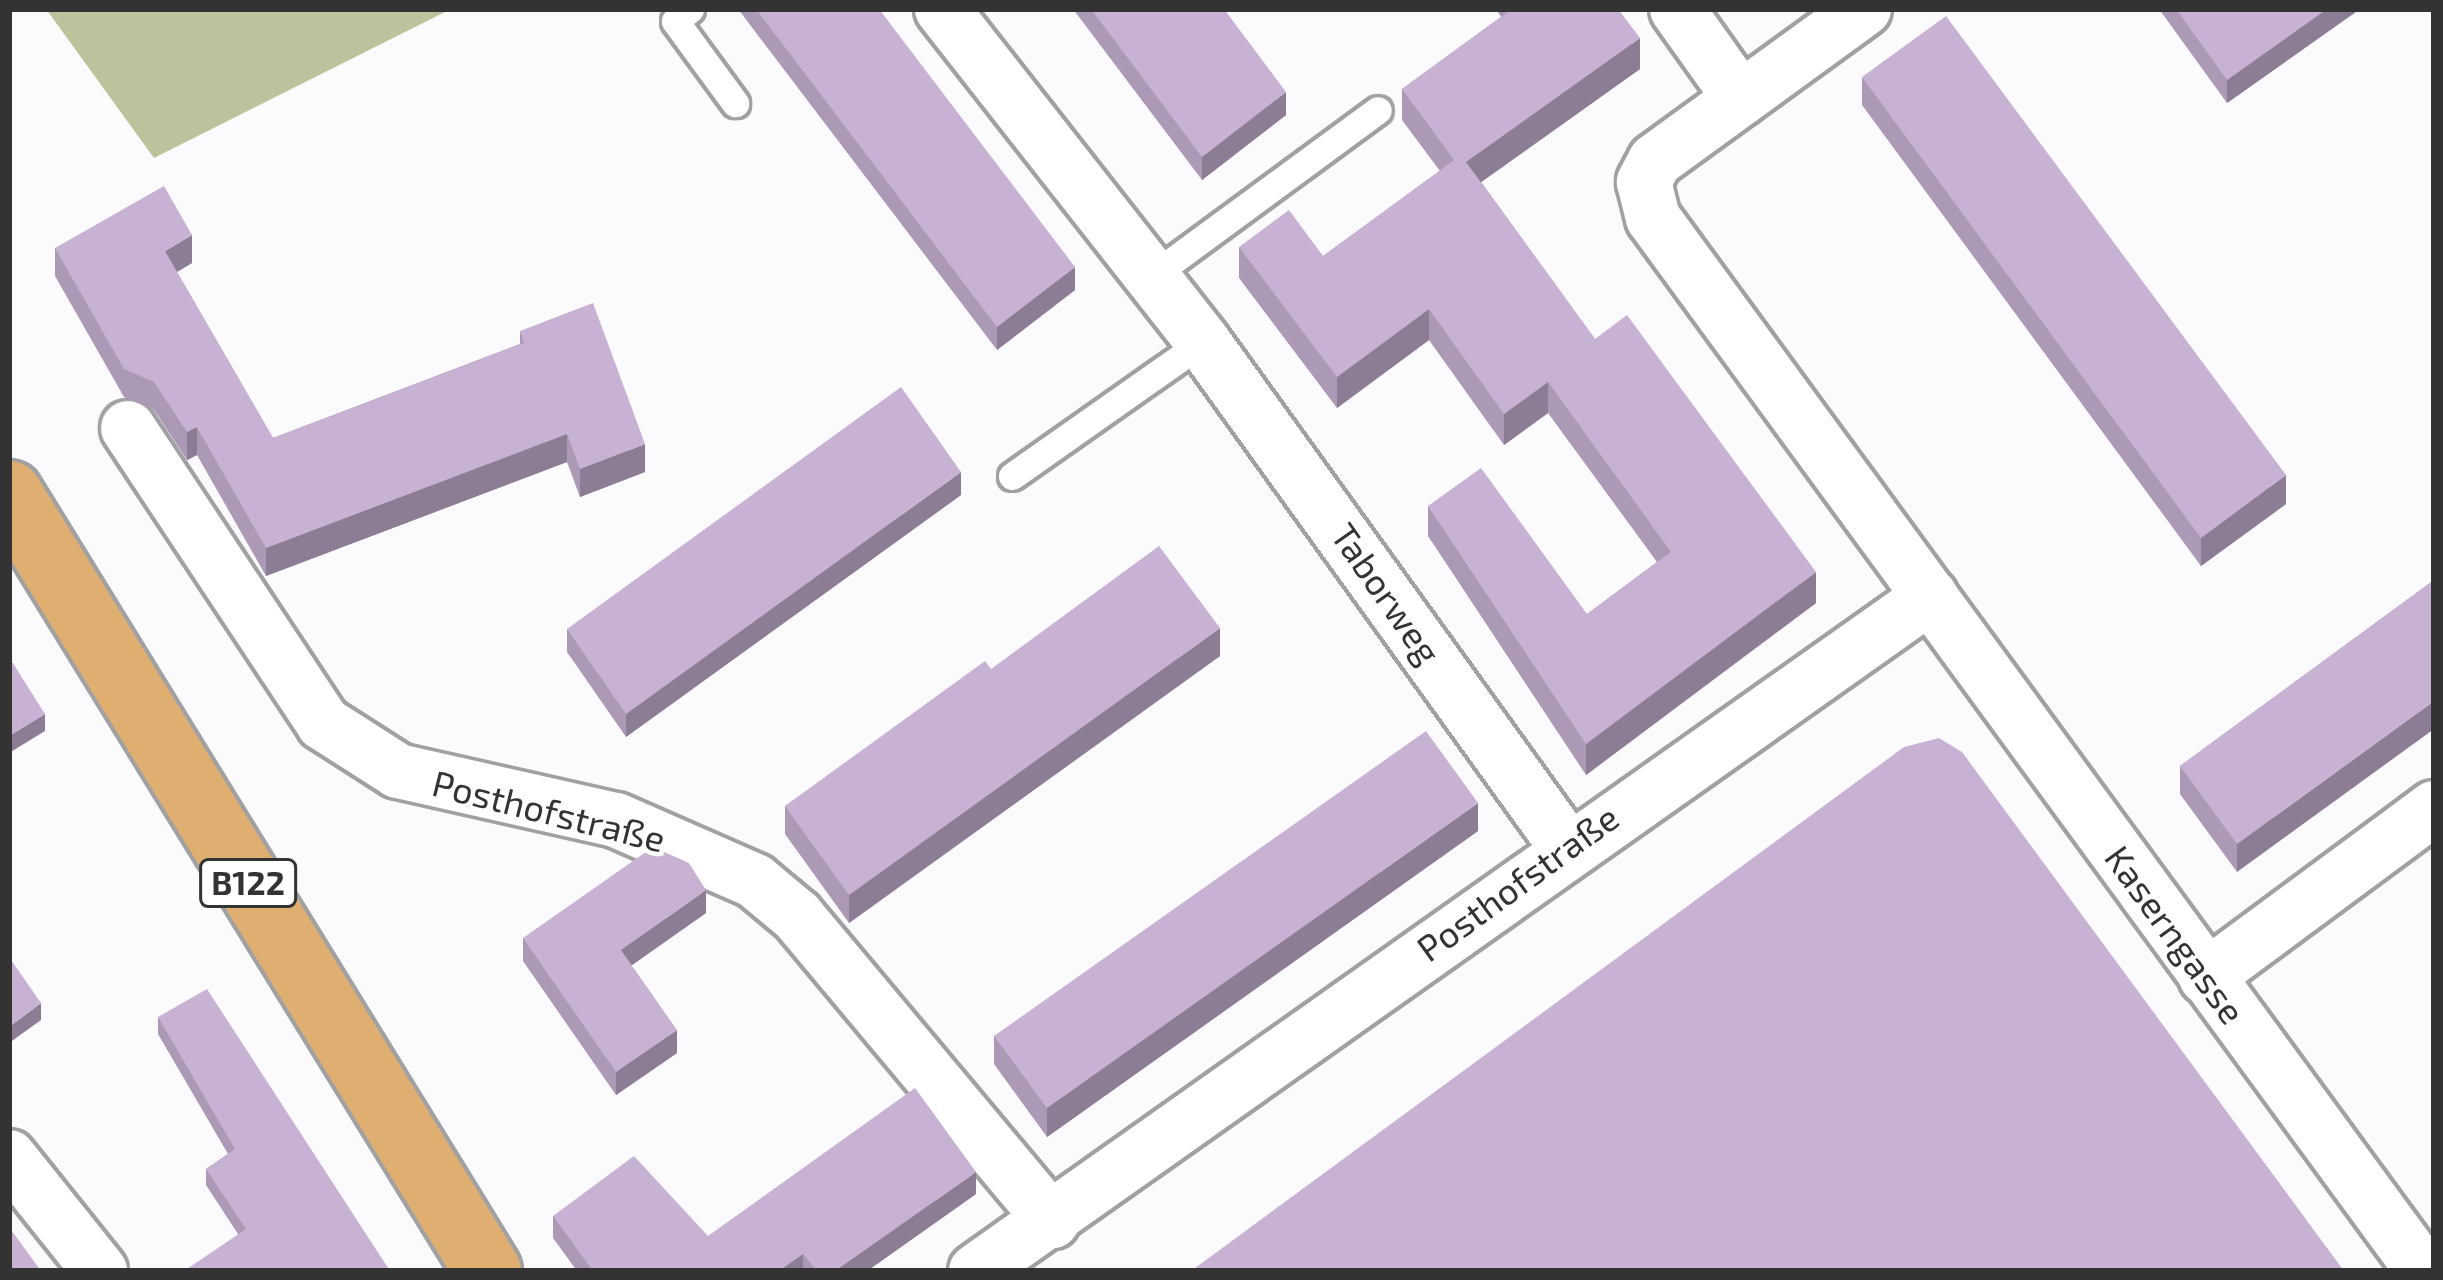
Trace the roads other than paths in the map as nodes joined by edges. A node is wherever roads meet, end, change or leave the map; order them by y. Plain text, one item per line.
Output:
1 (690, 9) edge
2 (942, 9) edge
3 (1677, 9) edge
4 (1864, 9) edge
5 (1741, 99) junction
6 (735, 104) dead end
7 (1378, 110) dead end
8 (1152, 275) junction
9 (1204, 342) junction
10 (128, 428) dead end
11 (1012, 476) dead end
12 (9, 494) edge
13 (1931, 596) junction
14 (2434, 808) edge
15 (1566, 846) junction
16 (2206, 977) junction
17 (9, 1157) edge
18 (1052, 1221) junction
19 (100, 1271) edge
20 (488, 1271) edge
21 (976, 1271) edge
22 (2423, 1271) edge

1 - 6 lane
2 - 8 street, Taborweg
3 - 5 street
4 - 5 street
5 - 13 street, Kaserngasse
7 - 8 lane
8 - 9 street, Taborweg
9 - 11 lane
9 - 15 street, Taborweg
10 - 18 street, Posthofstraße
12 - 20 main road, B122
13 - 15 street, Posthofstraße
13 - 16 street, Kaserngasse
14 - 16 street
15 - 18 street, Posthofstraße
16 - 22 street, Kaserngasse
17 - 19 street
18 - 21 street, Posthofstraße

